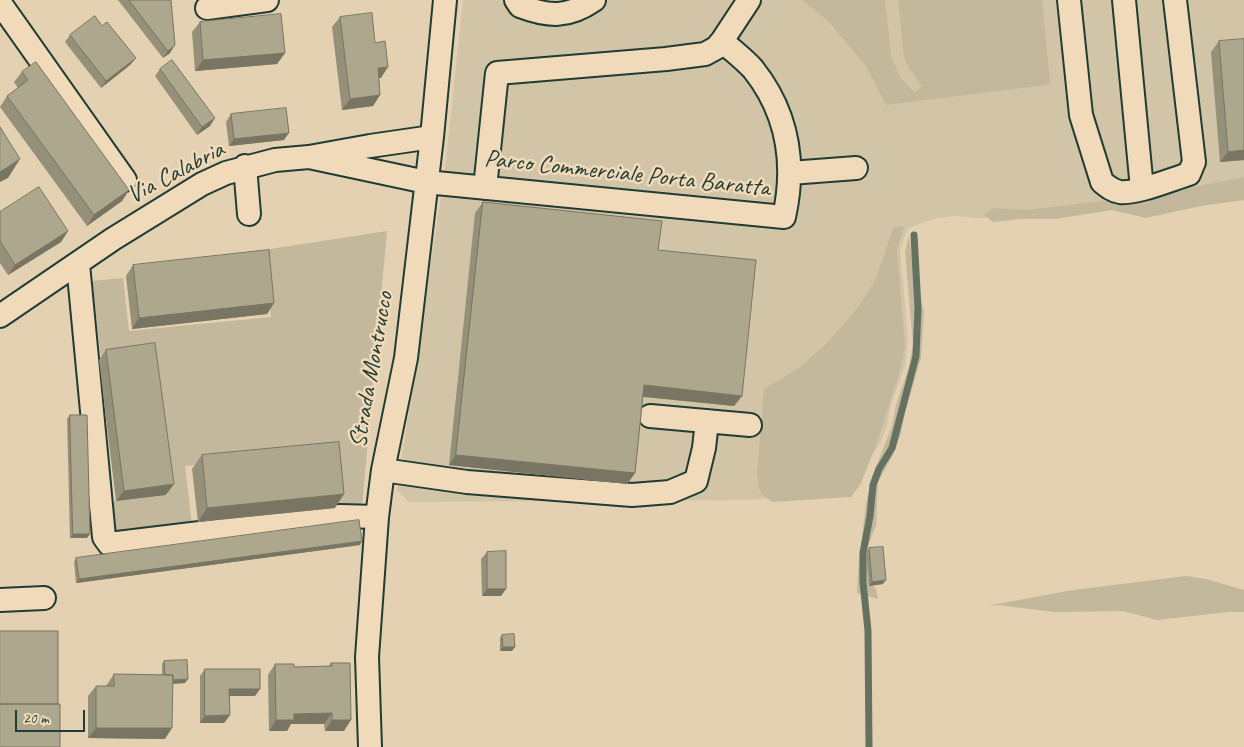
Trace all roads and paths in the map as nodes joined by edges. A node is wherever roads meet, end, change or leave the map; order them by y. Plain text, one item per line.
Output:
1 (267, 0) edge
2 (516, 0) edge
3 (594, 0) edge
4 (748, 0) edge
5 (1069, 0) edge
6 (1124, 0) edge
7 (1175, 0) edge
8 (446, 1) edge
9 (0, 3) edge
10 (207, 8) dead end
11 (722, 41) junction
12 (432, 138) junction
13 (309, 157) junction
14 (245, 166) junction
15 (856, 168) dead end
16 (790, 173) junction
17 (125, 180) dead end
18 (426, 182) junction
19 (485, 188) junction
20 (1142, 189) junction
21 (249, 214) dead end
22 (78, 264) junction
23 (0, 316) edge
24 (650, 416) dead end
25 (707, 422) junction
26 (750, 425) dead end
27 (383, 470) junction
28 (377, 517) junction
29 (44, 598) dead end
30 (0, 600) edge
31 (370, 747) edge

1 - 10 street
2 - 3 street
4 - 11 street
5 - 20 street
6 - 20 street
7 - 20 street
8 - 12 street, Strada Montrucco
9 - 17 street
11 - 16 street, Parco Commerciale Porta Baratta
11 - 19 street
12 - 13 street, Via Calabria
12 - 18 street, Strada Montrucco
13 - 14 street, Via Calabria
13 - 18 street, Parco Commerciale Porta Baratta
14 - 21 street
14 - 22 street, Via Calabria
15 - 16 street
16 - 19 street, Parco Commerciale Porta Baratta
18 - 19 street, Parco Commerciale Porta Baratta
18 - 27 street, Strada Montrucco
22 - 23 street, Via Calabria
22 - 28 street
24 - 25 street
25 - 26 street
25 - 27 street
27 - 28 street, Strada Montrucco
28 - 31 street, Strada Montrucco
29 - 30 street

